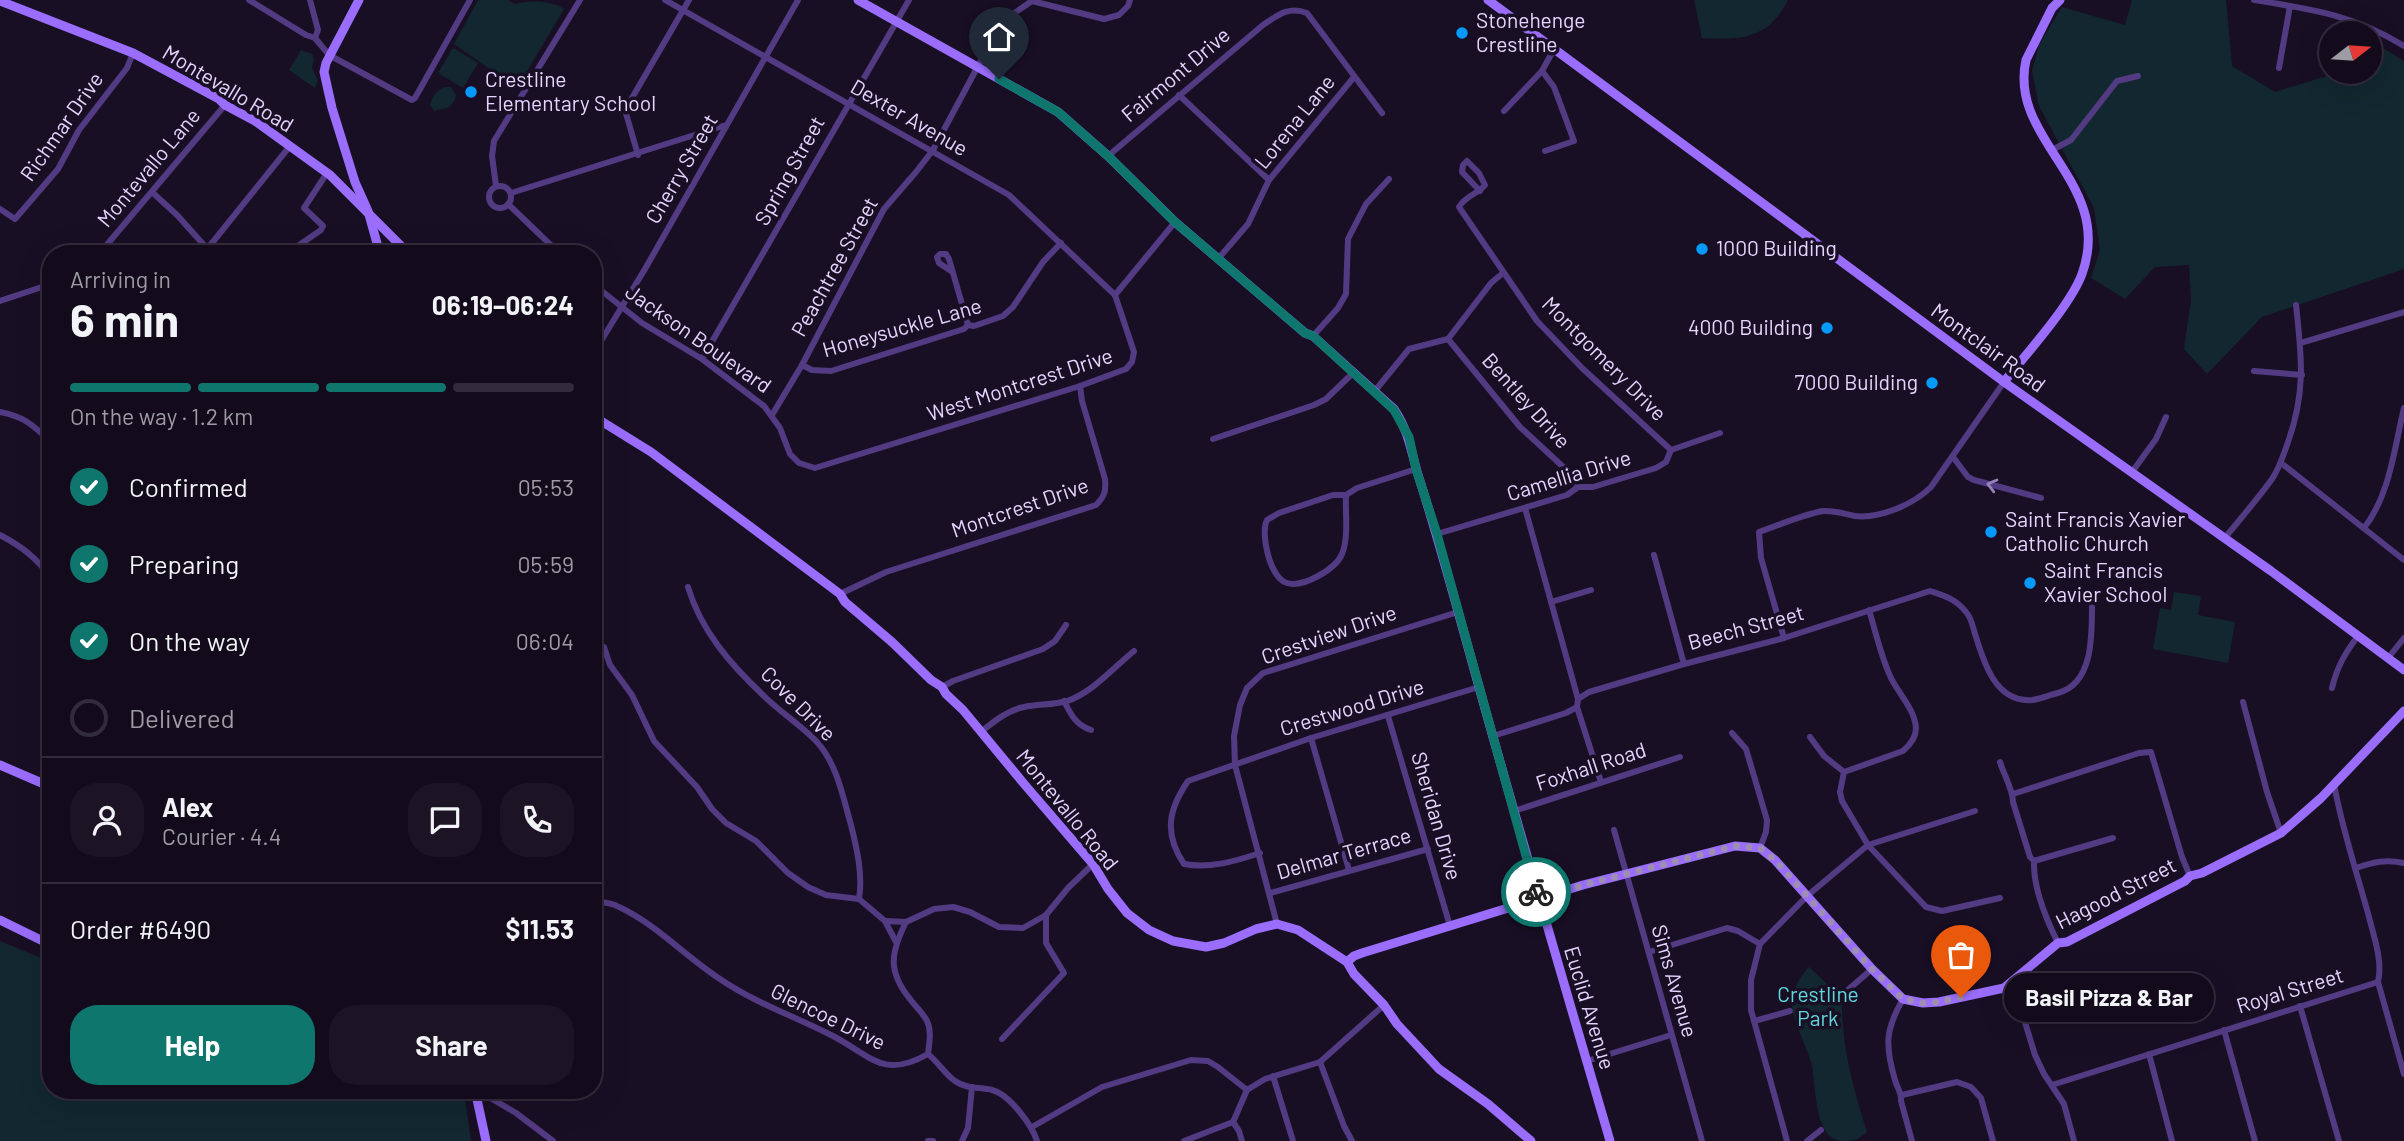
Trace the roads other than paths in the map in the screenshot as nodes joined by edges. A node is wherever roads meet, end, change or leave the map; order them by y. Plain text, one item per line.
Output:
1 (249, 0) edge
2 (310, 0) edge
3 (359, 0) edge
4 (470, 0) edge
5 (580, 0) edge
6 (665, 0) edge
7 (688, 0) edge
8 (798, 0) edge
9 (858, 0) edge
10 (909, 0) edge
11 (1032, 0) edge
12 (1130, 0) edge
13 (1488, 0) edge
14 (2060, 0) edge
15 (2254, 0) edge
16 (0, 1) edge
17 (2290, 6) junction
18 (683, 10) junction
19 (897, 22) junction
20 (315, 38) junction
21 (2404, 46) edge
22 (1554, 49) junction
23 (133, 53) junction
24 (329, 55) junction
25 (766, 57) junction
26 (979, 68) junction
27 (2279, 68) dead end
28 (1542, 71) junction
29 (2138, 76) dead end
30 (1354, 77) junction
31 (1179, 95) junction
32 (848, 104) junction
33 (225, 105) junction
34 (1504, 111) dead end
35 (1382, 113) dead end
36 (727, 125) junction
37 (290, 146) junction
38 (2052, 150) junction
39 (930, 151) junction
40 (1545, 151) dead end
41 (346, 155) junction
42 (638, 155) junction
43 (1108, 156) junction
44 (328, 174) junction
45 (1389, 179) dead end
46 (1269, 180) junction
47 (496, 186) junction
48 (1480, 191) junction
49 (153, 193) junction
50 (511, 193) junction
51 (508, 204) junction
52 (0, 209) edge
53 (368, 211) junction
54 (1175, 222) junction
55 (398, 243) joint
56 (1060, 243) junction
57 (107, 245) edge
58 (204, 245) edge
59 (215, 245) edge
60 (298, 245) edge
61 (377, 245) edge
62 (388, 245) edge
63 (551, 245) edge
64 (1218, 260) junction
65 (951, 271) dead end
66 (1503, 273) junction
67 (42, 287) edge
68 (602, 292) edge
69 (1115, 295) junction
70 (0, 301) edge
71 (2297, 305) dead end
72 (621, 308) junction
73 (2404, 312) edge
74 (968, 325) junction
75 (1313, 336) junction
76 (602, 339) edge
77 (1448, 339) junction
78 (2300, 343) junction
79 (702, 359) junction
80 (802, 365) junction
81 (2254, 371) dead end
82 (1353, 373) junction
83 (2302, 375) junction
84 (2004, 382) junction
85 (1080, 386) junction
86 (1374, 391) junction
87 (2404, 408) edge
88 (0, 412) edge
89 (772, 415) junction
90 (2166, 417) dead end
91 (602, 422) edge
92 (42, 433) edge
93 (1720, 433) dead end
94 (1213, 439) dead end
95 (1671, 450) junction
96 (1952, 457) junction
97 (799, 463) joint
98 (2281, 463) junction
99 (1416, 469) junction
100 (2132, 472) junction
101 (1578, 487) junction
102 (1346, 495) junction
103 (2041, 498) dead end
104 (1525, 508) junction
105 (2364, 528) junction
106 (1437, 534) junction
107 (0, 535) edge
108 (2224, 539) junction
109 (1654, 555) dead end
110 (2404, 560) edge
111 (42, 565) edge
112 (688, 587) dead end
113 (1591, 590) dead end
114 (840, 594) junction
115 (1551, 602) junction
116 (2092, 606) dead end
117 (1869, 610) junction
118 (1458, 612) junction
119 (1066, 625) dead end
120 (2358, 636) junction
121 (1784, 638) junction
122 (2404, 638) edge
123 (604, 647) dead end
124 (1134, 651) dead end
125 (2388, 658) junction
126 (1684, 664) junction
127 (2404, 670) edge
128 (942, 687) junction
129 (1479, 687) junction
130 (2332, 688) dead end
131 (1578, 699) junction
132 (1064, 701) junction
133 (2243, 702) dead end
134 (1577, 707) junction
135 (2404, 711) edge
136 (1388, 716) junction
137 (1091, 730) dead end
138 (981, 732) junction
139 (1732, 733) dead end
140 (1493, 736) junction
141 (1810, 737) dead end
142 (1311, 738) junction
143 (1680, 757) dead end
144 (2000, 762) dead end
145 (0, 765) edge
146 (1235, 765) junction
147 (1844, 772) junction
148 (42, 782) edge
149 (1601, 782) junction
150 (2334, 784) junction
151 (2013, 794) junction
152 (1514, 811) junction
153 (1975, 811) dead end
154 (1614, 830) dead end
155 (2281, 833) junction
156 (2113, 838) dead end
157 (1868, 845) junction
158 (1760, 848) junction
159 (1428, 849) junction
160 (1260, 853) junction
161 (2034, 861) junction
162 (2404, 863) edge
163 (1093, 864) junction
164 (2356, 868) junction
165 (1349, 870) junction
166 (1626, 875) junction
167 (2190, 876) junction
168 (1270, 893) junction
169 (1807, 897) junction
170 (2000, 898) dead end
171 (859, 899) junction
172 (1538, 900) junction
173 (602, 903) edge
174 (1046, 915) junction
175 (0, 920) edge
176 (884, 921) junction
177 (905, 922) junction
178 (1278, 924) junction
179 (1450, 926) junction
180 (42, 941) edge
181 (896, 942) junction
182 (2058, 943) junction
183 (1760, 944) junction
184 (1649, 952) junction
185 (1348, 962) junction
186 (1872, 969) junction
187 (2018, 978) junction
188 (2378, 982) junction
189 (1842, 995) dead end
190 (1903, 999) junction
191 (1384, 1005) junction
192 (2300, 1006) junction
193 (1790, 1011) dead end
194 (1754, 1021) junction
195 (2224, 1030) junction
196 (1671, 1035) junction
197 (1002, 1040) dead end
198 (928, 1054) junction
199 (2149, 1054) junction
200 (1587, 1061) junction
201 (1320, 1062) junction
202 (2404, 1074) edge
203 (1273, 1076) junction
204 (2052, 1085) junction
205 (972, 1087) junction
206 (1247, 1090) junction
207 (1902, 1095) junction
208 (478, 1099) edge
209 (492, 1099) edge
210 (1233, 1122) junction
211 (1032, 1127) junction
212 (1821, 1130) dead end
213 (486, 1141) edge
214 (553, 1141) edge
215 (962, 1141) edge
216 (1037, 1141) edge
217 (1184, 1141) edge
218 (1242, 1141) edge
219 (1293, 1141) edge
220 (1352, 1141) edge
221 (1531, 1141) edge
222 (1611, 1141) edge
223 (1702, 1141) edge
224 (1787, 1141) edge
225 (1807, 1141) edge
226 (1912, 1141) edge
227 (1993, 1141) edge
228 (2074, 1141) edge
229 (2172, 1141) edge
230 (2255, 1141) edge
231 (2339, 1141) edge

1 - 20 street
2 - 20 street
3 - 24 street
4 - 24 street
5 - 47 street
6 - 18 street, Dexter Avenue
7 - 18 street
8 - 25 street, Cherry Street
9 - 19 street, Euclid Avenue
10 - 19 street, Spring Street
11 - 12 street
11 - 26 street, Peachtree Street
13 - 22 street, Montclair Road
14 - 38 street
15 - 17 street
16 - 23 street, Montevallo Road
17 - 21 street
17 - 27 street
18 - 25 street, Dexter Avenue
18 - 42 street
19 - 26 street, Euclid Avenue
19 - 32 street, Spring Street
20 - 24 street
22 - 28 street
22 - 84 street, Montclair Road
23 - 33 street, Montevallo Road
23 - 52 street, Richmar Drive
24 - 41 street
25 - 32 street, Dexter Avenue
25 - 36 street, Cherry Street
26 - 39 street, Peachtree Street
26 - 43 street, Euclid Avenue
28 - 34 street
28 - 40 street
29 - 38 street
30 - 31 street, Fairmont Drive
30 - 35 street, Fairmont Drive
30 - 46 street, Lorena Lane
31 - 43 street, Fairmont Drive
31 - 46 street
32 - 39 street, Dexter Avenue
32 - 79 street, Spring Street
33 - 37 street, Montevallo Road
33 - 49 street, Montevallo Lane
36 - 42 street
36 - 72 street, Cherry Street
37 - 44 street, Montevallo Road
37 - 59 street
38 - 84 street
39 - 56 street, Dexter Avenue
39 - 80 street, Peachtree Street
41 - 44 street
41 - 53 street
42 - 50 street
43 - 54 street, Euclid Avenue
44 - 53 street, Montevallo Road
44 - 60 street
45 - 75 street
46 - 64 street, Lorena Lane
47 - 50 street
47 - 51 street
48 - 48 street
48 - 66 street, Montgomery Drive
49 - 57 street, Montevallo Lane
49 - 58 street
50 - 51 street
51 - 63 street
53 - 55 street, Montevallo Road
53 - 61 street
54 - 64 street, Euclid Avenue
54 - 69 street
55 - 62 street
56 - 69 street, Dexter Avenue
56 - 74 street, Honeysuckle Lane
64 - 75 street, Euclid Avenue
65 - 74 street
66 - 77 street
66 - 95 street, Montgomery Drive
67 - 70 street
68 - 72 street, Jackson Boulevard
69 - 85 street, West Montcrest Drive
71 - 78 street
72 - 76 street, Cherry Street
72 - 79 street, Jackson Boulevard
73 - 78 street
74 - 80 street, Honeysuckle Lane
75 - 82 street, Euclid Avenue
77 - 86 street
77 - 101 street, Bentley Drive
78 - 83 street
79 - 89 street, Jackson Boulevard
80 - 89 street, Peachtree Street
81 - 83 street
82 - 86 street, Euclid Avenue
82 - 94 street
83 - 98 street
84 - 96 street
84 - 100 street, Montclair Road
85 - 97 street, West Montcrest Drive
85 - 114 street, Montcrest Drive
86 - 99 street, Euclid Avenue
87 - 105 street
88 - 92 street
89 - 97 street, Jackson Boulevard
90 - 100 street
91 - 114 street, Montevallo Road
93 - 95 street, Camellia Drive
95 - 101 street, Camellia Drive
103 -> 96 street
96 - 121 street
98 - 105 street
98 - 108 street
99 - 102 street
99 - 106 street, Euclid Avenue
100 - 108 street, Montclair Road
101 - 104 street, Camellia Drive
102 - 102 street
104 - 106 street, Camellia Drive
104 - 115 street
105 - 110 street
106 - 118 street, Euclid Avenue
107 - 111 street
108 - 120 street, Montclair Road
109 - 126 street
112 - 171 street, Cove Drive
113 - 115 street
114 - 128 street, Montevallo Road
115 - 131 street
116 - 117 street, Beech Street
117 - 121 street, Beech Street
117 - 147 street
118 - 129 street, Euclid Avenue
118 - 146 street, Crestview Drive
119 - 128 street
120 - 125 street, Montclair Road
120 - 130 street
121 - 126 street, Beech Street
122 - 125 street
123 - 171 street
124 - 132 street
125 - 127 street, Montclair Road
126 - 131 street, Beech Street
128 - 138 street, Montevallo Road
129 - 136 street, Crestwood Drive
129 - 140 street, Euclid Avenue
131 - 134 street
132 - 137 street
132 - 138 street
133 - 155 street
134 - 140 street
134 - 149 street
135 - 150 street, Hagood Street
136 - 142 street, Crestwood Drive
136 - 159 street, Sheridan Drive
138 - 163 street, Montevallo Road
139 - 158 street
140 - 152 street, Euclid Avenue
141 - 147 street
142 - 146 street, Crestwood Drive
142 - 165 street
143 - 149 street, Foxhall Road
144 - 151 street
145 - 148 street
146 - 160 street, Crestview Drive
146 - 160 street, Crestwood Drive
147 - 157 street
149 - 152 street, Foxhall Road
150 - 155 street, Hagood Street
150 - 164 street
151 - 161 street
151 - 167 street
152 - 172 street, Euclid Avenue
153 - 157 street
154 - 166 street, Sims Avenue
155 - 167 street, Hagood Street
156 - 161 street
157 - 169 street
157 - 170 street
158 - 166 street
158 - 169 street
159 - 165 street, Delmar Terrace
159 - 179 street, Sheridan Drive
160 - 168 street, Crestview Drive
161 - 182 street
162 - 164 street
163 - 174 street
163 - 178 street, Montevallo Road
164 - 188 street
165 - 168 street, Delmar Terrace
166 - 172 street
166 - 184 street, Sims Avenue
167 - 182 street, Hagood Street
168 - 178 street, Crestview Drive
169 - 183 street
169 - 186 street
171 - 176 street
172 - 179 street
172 - 200 street, Euclid Avenue
173 - 198 street, Glencoe Drive
174 - 177 street
174 - 197 street
175 - 180 street
176 - 177 street
176 - 181 street
177 - 181 street
178 - 185 street
179 - 185 street
181 - 198 street
182 - 187 street, Hagood Street
183 - 184 street
183 - 194 street
184 - 196 street, Sims Avenue
185 - 191 street
186 - 189 street
186 - 190 street
187 - 190 street, Hagood Street
187 - 204 street
188 - 192 street, Royal Street
188 - 202 street
190 - 207 street
191 - 201 street
191 - 221 street
192 - 195 street, Royal Street
192 - 231 street
193 - 194 street
194 - 224 street
195 - 199 street, Royal Street
195 - 230 street
196 - 200 street
196 - 223 street, Sims Avenue
198 - 205 street
199 - 204 street, Royal Street
199 - 229 street
200 - 222 street, Euclid Avenue
201 - 203 street
201 - 220 street
203 - 206 street
203 - 219 street
204 - 228 street
205 - 211 street
205 - 215 street
206 - 210 street
206 - 211 street
207 - 226 street
207 - 227 street
208 - 213 street
209 - 214 street
210 - 217 street
210 - 218 street
211 - 216 street
212 - 225 street

